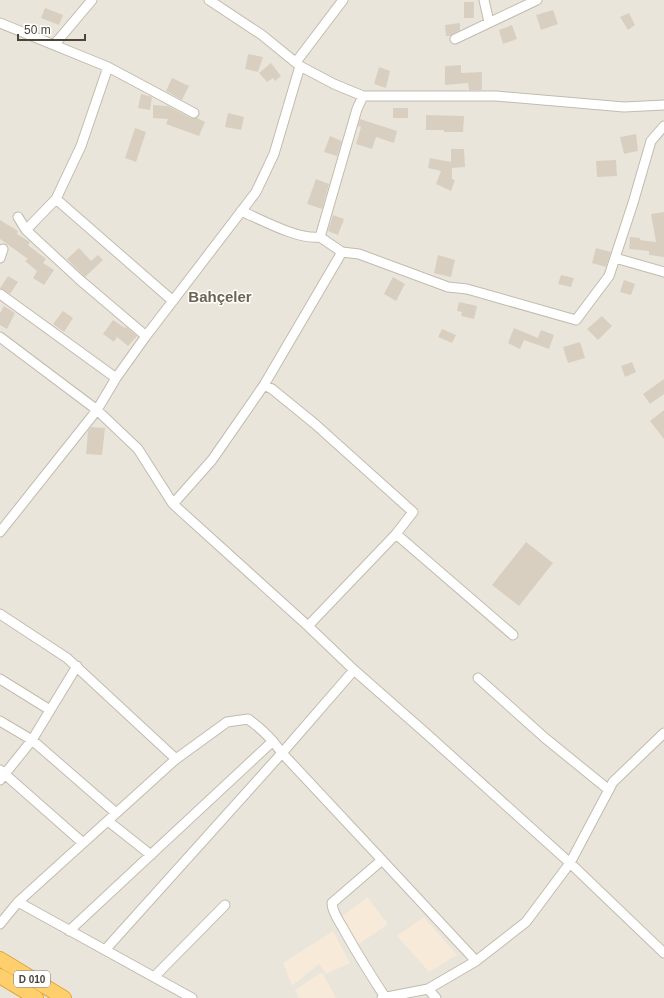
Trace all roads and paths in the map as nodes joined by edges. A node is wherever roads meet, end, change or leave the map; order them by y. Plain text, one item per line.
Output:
1 (92, 0) edge
2 (209, 0) edge
3 (343, 0) edge
4 (484, 0) edge
5 (537, 0) edge
6 (489, 22) junction
7 (0, 23) edge
8 (455, 39) dead end
9 (54, 45) junction
10 (298, 64) junction
11 (108, 67) junction
12 (363, 96) junction
13 (664, 105) edge
14 (194, 113) dead end
15 (664, 126) edge
16 (56, 199) junction
17 (241, 211) junction
18 (18, 217) dead end
19 (26, 230) junction
20 (320, 237) junction
21 (342, 252) junction
22 (615, 258) junction
23 (664, 272) edge
24 (0, 294) edge
25 (173, 301) junction
26 (146, 336) junction
27 (0, 337) edge
28 (116, 378) junction
29 (264, 385) junction
30 (97, 410) junction
31 (173, 504) junction
32 (0, 532) edge
33 (396, 534) junction
34 (0, 614) edge
35 (308, 626) junction
36 (513, 635) dead end
37 (76, 666) junction
38 (354, 670) junction
39 (0, 678) edge
40 (478, 678) dead end
41 (50, 710) junction
42 (0, 721) edge
43 (664, 733) edge
44 (32, 740) junction
45 (273, 741) junction
46 (282, 753) junction
47 (176, 759) junction
48 (2, 775) edge
49 (609, 790) junction
50 (116, 813) junction
51 (108, 821) junction
52 (83, 843) junction
53 (151, 854) junction
54 (382, 860) junction
55 (570, 863) junction
56 (18, 902) junction
57 (225, 905) dead end
58 (0, 924) edge
59 (69, 931) junction
60 (105, 950) junction
61 (664, 953) edge
62 (0, 959) edge
63 (476, 961) junction
64 (0, 976) edge
65 (154, 977) junction
66 (428, 989) junction
67 (384, 997) edge
68 (36, 998) edge
69 (64, 998) edge
70 (192, 998) edge
71 (436, 998) edge

1 - 9 street
2 - 10 street
3 - 10 street
4 - 6 street
5 - 6 street
6 - 8 street
7 - 9 street
9 - 11 street
10 - 12 street
10 - 17 street
11 - 14 street
11 - 16 street
12 - 13 street
12 - 20 street
15 - 22 street
16 - 19 street
16 - 25 street
17 - 20 street
17 - 25 street
18 - 19 street
19 - 26 street
20 - 21 street
21 - 22 street
21 - 29 street
22 - 23 street
24 - 28 street
25 - 26 street
26 - 28 street
27 - 30 street
28 - 30 street
29 - 31 street
29 - 33 street
30 - 31 street
30 - 32 street
31 - 35 street
33 - 35 street
33 - 36 street
34 - 37 street
35 - 38 street
37 - 41 street
37 - 47 street
38 - 46 street
38 - 55 street
39 - 41 street
40 - 49 street
41 - 44 street
42 - 44 street
43 - 49 street
44 - 48 street
44 - 50 street
45 - 46 street
45 - 47 street
45 - 53 street
46 - 54 street
46 - 60 street
47 - 50 street
48 - 52 street
49 - 55 street
50 - 51 street
51 - 52 street
51 - 53 street
52 - 56 street
53 - 59 street
54 - 63 street
54 - 67 street
55 - 61 street
55 - 63 street
56 - 58 street
56 - 59 street
57 - 65 street
59 - 60 street
60 - 65 street
62 - 69 highway, D 010
63 - 66 street
64 - 68 highway, D 010
65 - 70 street
66 - 67 street
66 - 71 street

